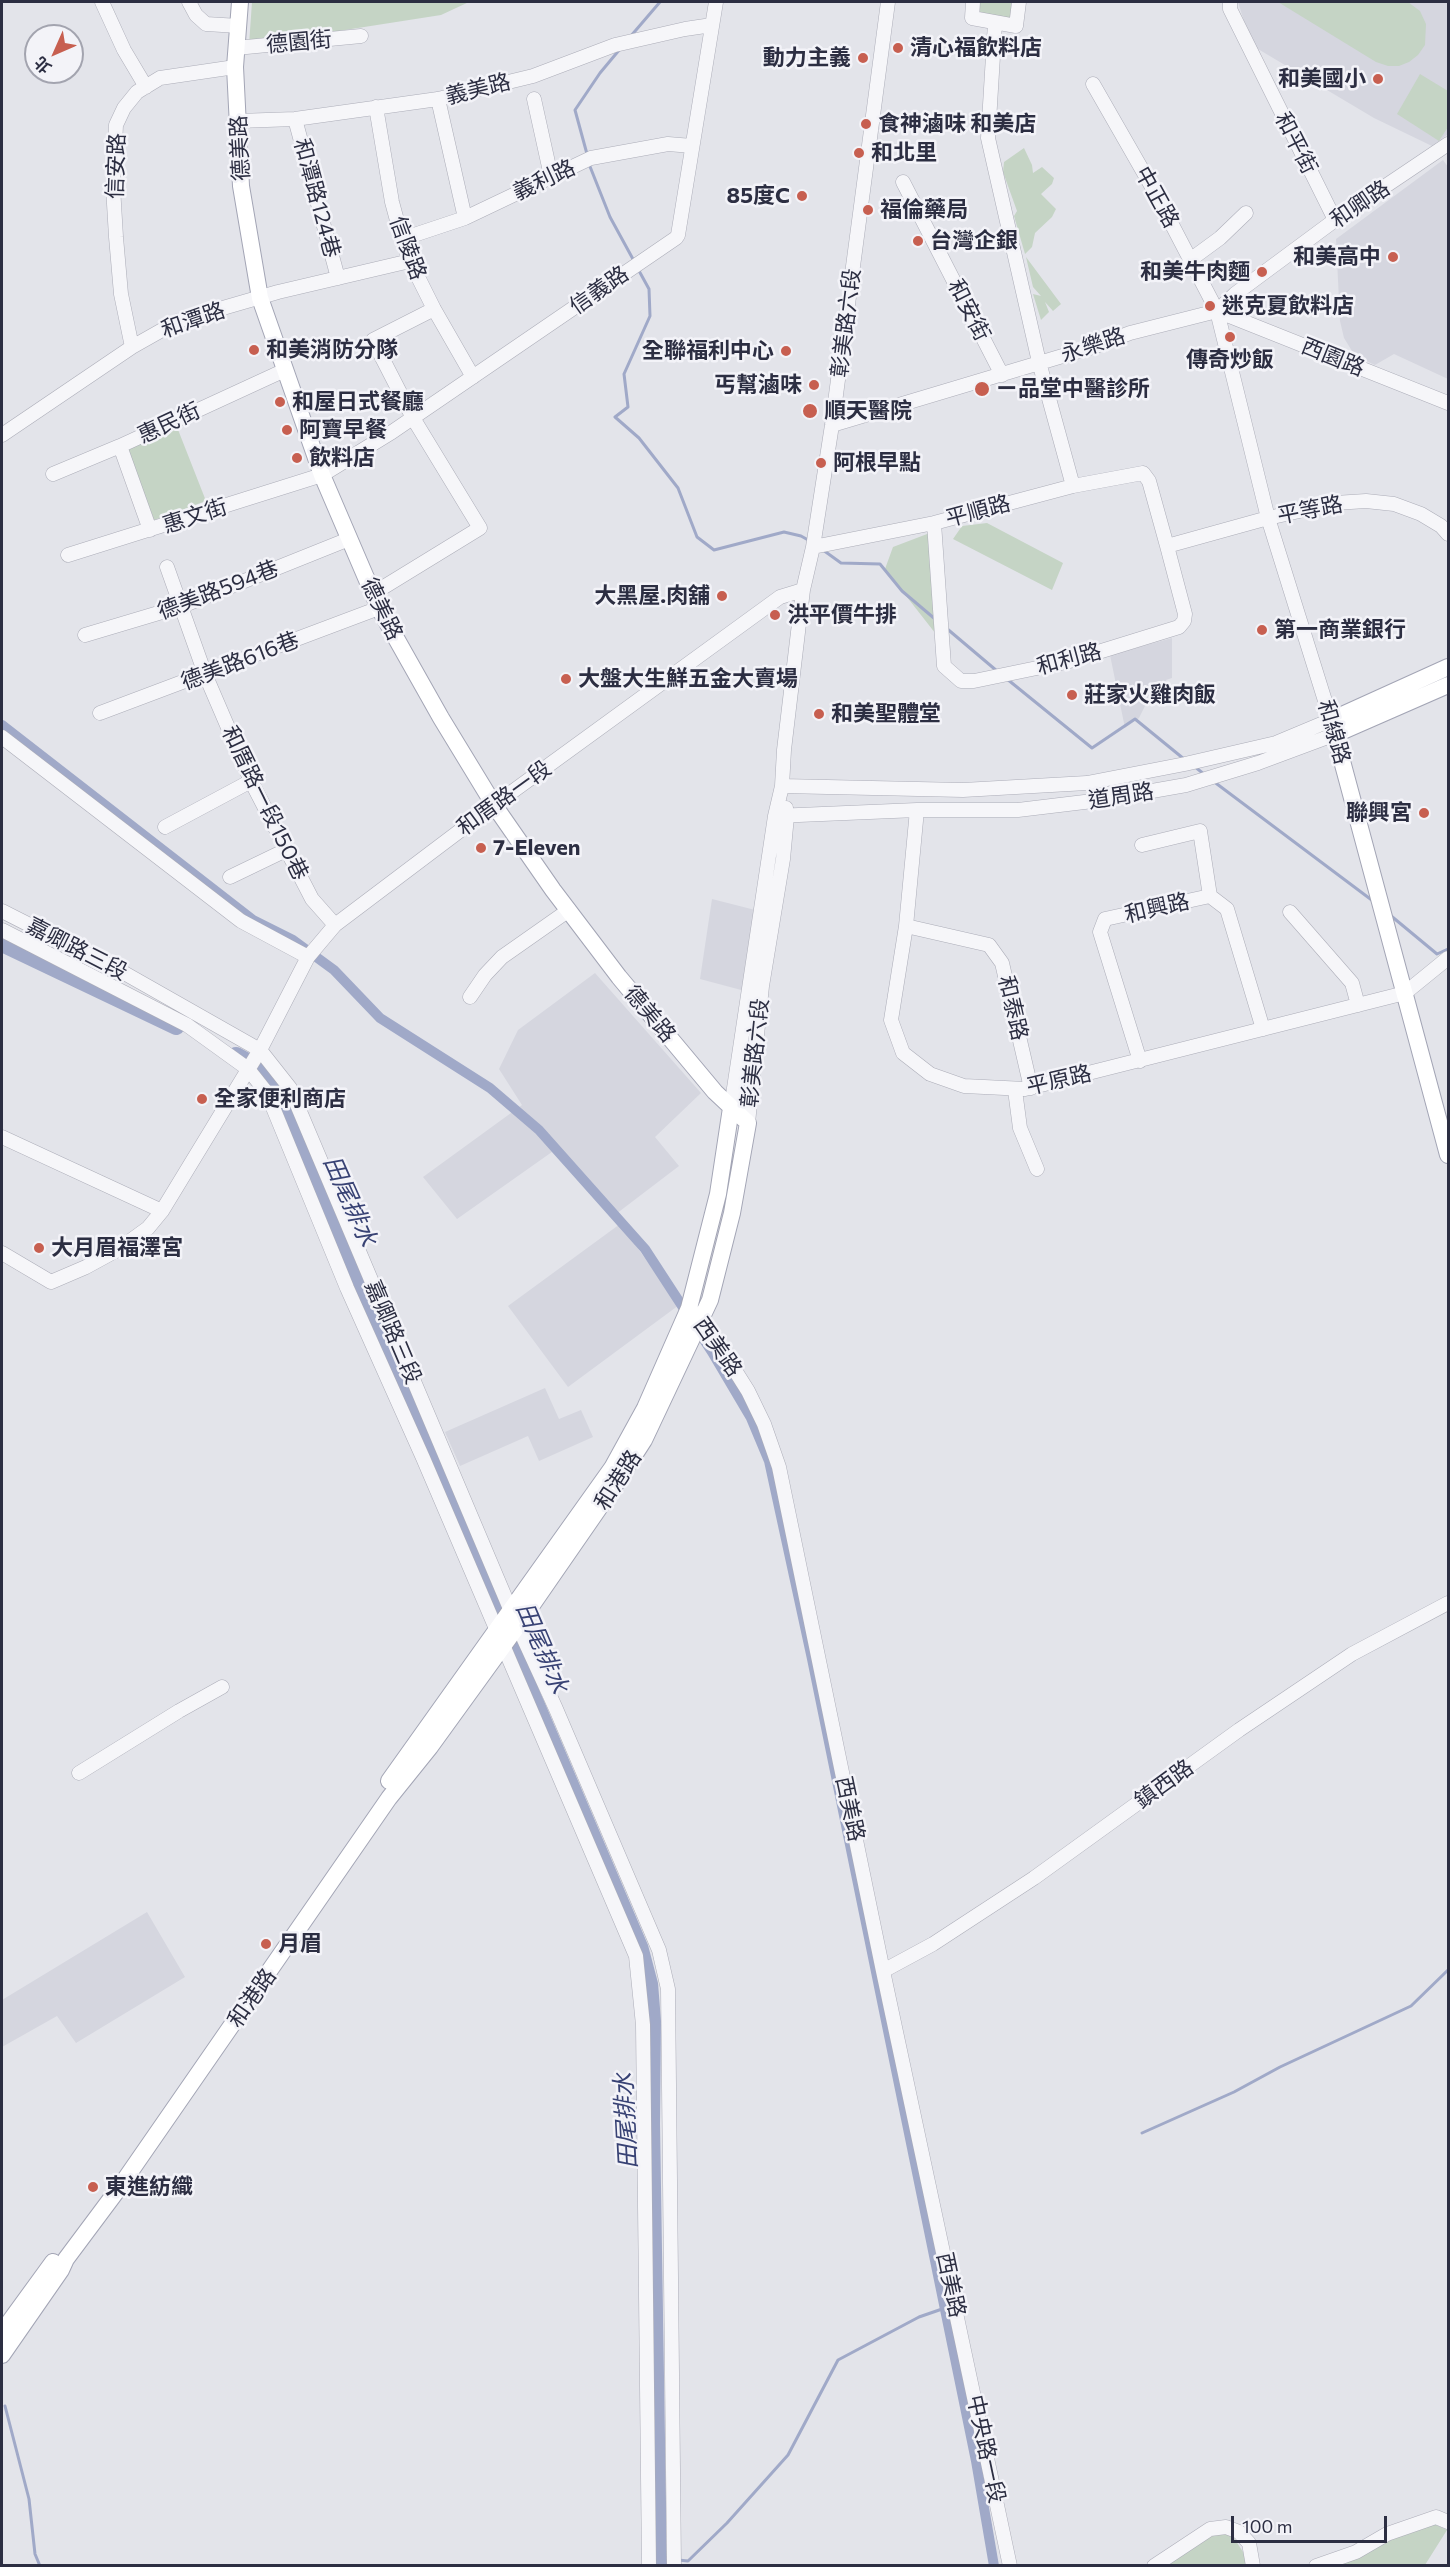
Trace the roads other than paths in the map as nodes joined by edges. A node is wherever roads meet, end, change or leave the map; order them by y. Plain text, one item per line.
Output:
1 (102, 2) edge
2 (189, 2) edge
3 (240, 2) edge
4 (716, 2) edge
5 (888, 2) edge
6 (973, 2) edge
7 (1019, 2) edge
8 (1230, 2) edge
9 (996, 23) junction
10 (711, 25) junction
11 (239, 26) junction
12 (361, 36) dead end
13 (236, 48) junction
14 (235, 67) junction
15 (1093, 84) dead end
16 (146, 87) junction
17 (438, 99) junction
18 (534, 99) dead end
19 (376, 107) junction
20 (295, 119) junction
21 (238, 121) junction
22 (1449, 144) edge
23 (692, 146) junction
24 (551, 176) junction
25 (903, 182) dead end
26 (1246, 213) dead end
27 (465, 218) junction
28 (1335, 220) junction
29 (402, 239) junction
30 (1190, 260) junction
31 (410, 261) junction
32 (338, 278) junction
33 (260, 298) junction
34 (434, 309) junction
35 (1217, 311) junction
36 (132, 347) junction
37 (1040, 362) junction
38 (285, 370) junction
39 (1002, 375) junction
40 (472, 377) junction
41 (1449, 403) edge
42 (413, 417) junction
43 (832, 425) junction
44 (2, 435) edge
45 (120, 446) junction
46 (1143, 473) joint
47 (53, 474) dead end
48 (322, 475) junction
49 (1072, 486) junction
50 (1268, 518) junction
51 (934, 523) junction
52 (150, 530) junction
53 (1449, 534) edge
54 (350, 539) junction
55 (1167, 546) junction
56 (813, 547) junction
57 (68, 555) dead end
58 (167, 567) dead end
59 (803, 590) junction
60 (377, 601) junction
61 (182, 606) junction
62 (85, 635) dead end
63 (1449, 667) edge
64 (205, 674) junction
65 (1449, 685) edge
66 (100, 713) dead end
67 (1334, 727) junction
68 (2, 737) edge
69 (251, 781) junction
70 (782, 786) junction
71 (494, 805) junction
72 (917, 810) junction
73 (781, 816) junction
74 (165, 826) dead end
75 (1143, 845) dead end
76 (286, 850) junction
77 (230, 877) dead end
78 (1210, 896) junction
79 (568, 910) junction
80 (2, 911) edge
81 (1290, 912) dead end
82 (335, 925) junction
83 (906, 926) junction
84 (2, 930) edge
85 (308, 957) junction
86 (1449, 958) edge
87 (1405, 993) junction
88 (470, 997) dead end
89 (1358, 1005) junction
90 (1263, 1029) junction
91 (255, 1059) junction
92 (1140, 1061) junction
93 (1031, 1088) junction
94 (1015, 1090) junction
95 (731, 1108) junction
96 (748, 1123) junction
97 (2, 1137) edge
98 (1449, 1155) edge
99 (1037, 1169) dead end
100 (714, 1208) junction
101 (162, 1211) junction
102 (732, 1213) junction
103 (2, 1253) edge
104 (691, 1319) junction
105 (1449, 1603) edge
106 (506, 1629) junction
107 (222, 1687) dead end
108 (79, 1773) dead end
109 (659, 1950) junction
110 (636, 1956) junction
111 (883, 1971) junction
112 (2, 2332) edge
113 (961, 2332) joint
114 (2, 2353) edge
115 (1449, 2522) edge
116 (674, 2561) edge
117 (649, 2565) edge
118 (1010, 2565) edge
119 (1154, 2565) edge
120 (1254, 2565) edge
121 (1316, 2565) edge

1 - 16 street
2 - 11 street
3 - 11 main road, 德美路
4 - 10 street, 信義路
5 - 43 street, 彰美路六段
6 - 9 street
7 - 9 street
8 - 28 street, 和平街
9 - 37 street
10 - 17 street, 義美路
10 - 23 street, 信義路
11 - 13 main road, 德美路
12 - 13 street, 德園街
13 - 14 main road, 德美路
14 - 16 street, 信安路
14 - 21 main road, 德美路
15 - 30 street, 中正路
16 - 36 street, 信安路
17 - 19 street, 義美路
17 - 27 street
18 - 24 street
19 - 20 street, 義美路
19 - 29 street, 信陵路
20 - 21 street, 義美路
20 - 32 street, 和潭路124巷
21 - 33 main road, 德美路
22 - 28 street, 和卿路
23 - 24 street, 義利路
23 - 40 street, 信義路
24 - 27 street, 義利路
25 - 39 street, 和安街
26 - 30 street
27 - 29 street, 義利路
28 - 35 street, 和卿路
29 - 31 street, 信陵路
30 - 35 street, 中正路
31 - 32 street, 和潭路
31 - 34 street, 信陵路
32 - 33 street, 和潭路
33 - 36 street, 和潭路
33 - 38 main road, 德美路
34 - 40 street, 信陵路
34 - 42 street
35 - 37 street, 永樂路
35 - 41 street, 西園路
35 - 50 street, 和線路
36 - 44 street, 和潭路
37 - 39 street, 永樂路
37 - 49 street
38 - 45 street, 惠民街
38 - 48 main road, 德美路
39 - 43 street, 永樂路
40 - 42 street, 信義路
42 - 48 street, 信義路
42 - 60 street, 德美路616巷
43 - 56 street, 彰美路六段
45 - 47 street, 惠民街
45 - 52 street
46 - 49 street, 平順路
46 - 55 street, 和利路
48 - 52 street, 惠文街
48 - 54 main road, 德美路
49 - 51 street, 平順路
50 - 53 street, 平等路
50 - 55 street, 平等路
50 - 67 street, 和線路
51 - 55 street, 和利路
51 - 56 street, 平順路
52 - 57 street, 惠文街
54 - 60 main road, 德美路
54 - 61 street, 德美路594巷
56 - 59 street, 彰美路六段
58 - 61 street, 和厝路一段150巷
59 - 70 street, 彰美路六段
59 - 71 street, 和厝路一段
60 - 64 street, 德美路616巷
60 - 71 main road, 德美路
61 - 62 street, 德美路594巷
61 - 64 street, 和厝路一段150巷
63 - 67 main road, 道周路
64 - 66 street, 德美路616巷
64 - 69 street, 和厝路一段150巷
65 - 67 main road, 道周路
67 - 70 street, 道周路
67 - 72 street, 道周路
67 - 87 main road, 和線路
68 - 85 street
69 - 74 street
69 - 76 street, 和厝路一段150巷
70 - 73 street, 彰美路六段
71 - 79 main road, 德美路
71 - 82 street, 和厝路一段
72 - 73 street, 道周路
72 - 83 street, 平原路
73 - 95 street, 彰美路六段
73 - 96 street, 彰美路六段
75 - 78 street
76 - 77 street
76 - 82 street, 和厝路一段150巷
78 - 90 street, 和興路
78 - 92 street, 和興路
79 - 88 street
79 - 95 main road, 德美路
80 - 91 street, 嘉卿路三段
81 - 89 street
82 - 85 street, 和厝路一段
83 - 93 street, 和泰路
83 - 94 street, 平原路
84 - 91 street, 嘉卿路三段
85 - 91 street, 和厝路一段
86 - 87 street, 平原路
87 - 89 street, 平原路
87 - 98 main road, 和線路
89 - 90 street, 平原路
90 - 92 street, 平原路
91 - 101 street, 和厝路一段
91 - 106 street, 嘉卿路三段
91 - 106 street, 嘉卿路三段
92 - 93 street, 平原路
93 - 94 street, 平原路
94 - 99 street
95 - 96 main road, 德美路
95 - 100 main road, 彰美路六段
96 - 102 main road, 彰美路六段
97 - 101 street
100 - 102 main road
100 - 104 main road, 彰美路六段
101 - 103 street, 和厝路一段
102 - 104 main road, 彰美路六段
104 - 106 main road, 和港路
104 - 111 street, 西美路
105 - 111 street, 鎮西路
106 - 109 street
106 - 110 street
106 - 112 main road, 和港路
106 - 114 main road, 和港路
107 - 108 street
109 - 110 street
109 - 116 street
110 - 117 street
111 - 113 street, 西美路
113 - 118 street, 中央路一段
115 - 121 street
119 - 120 street

